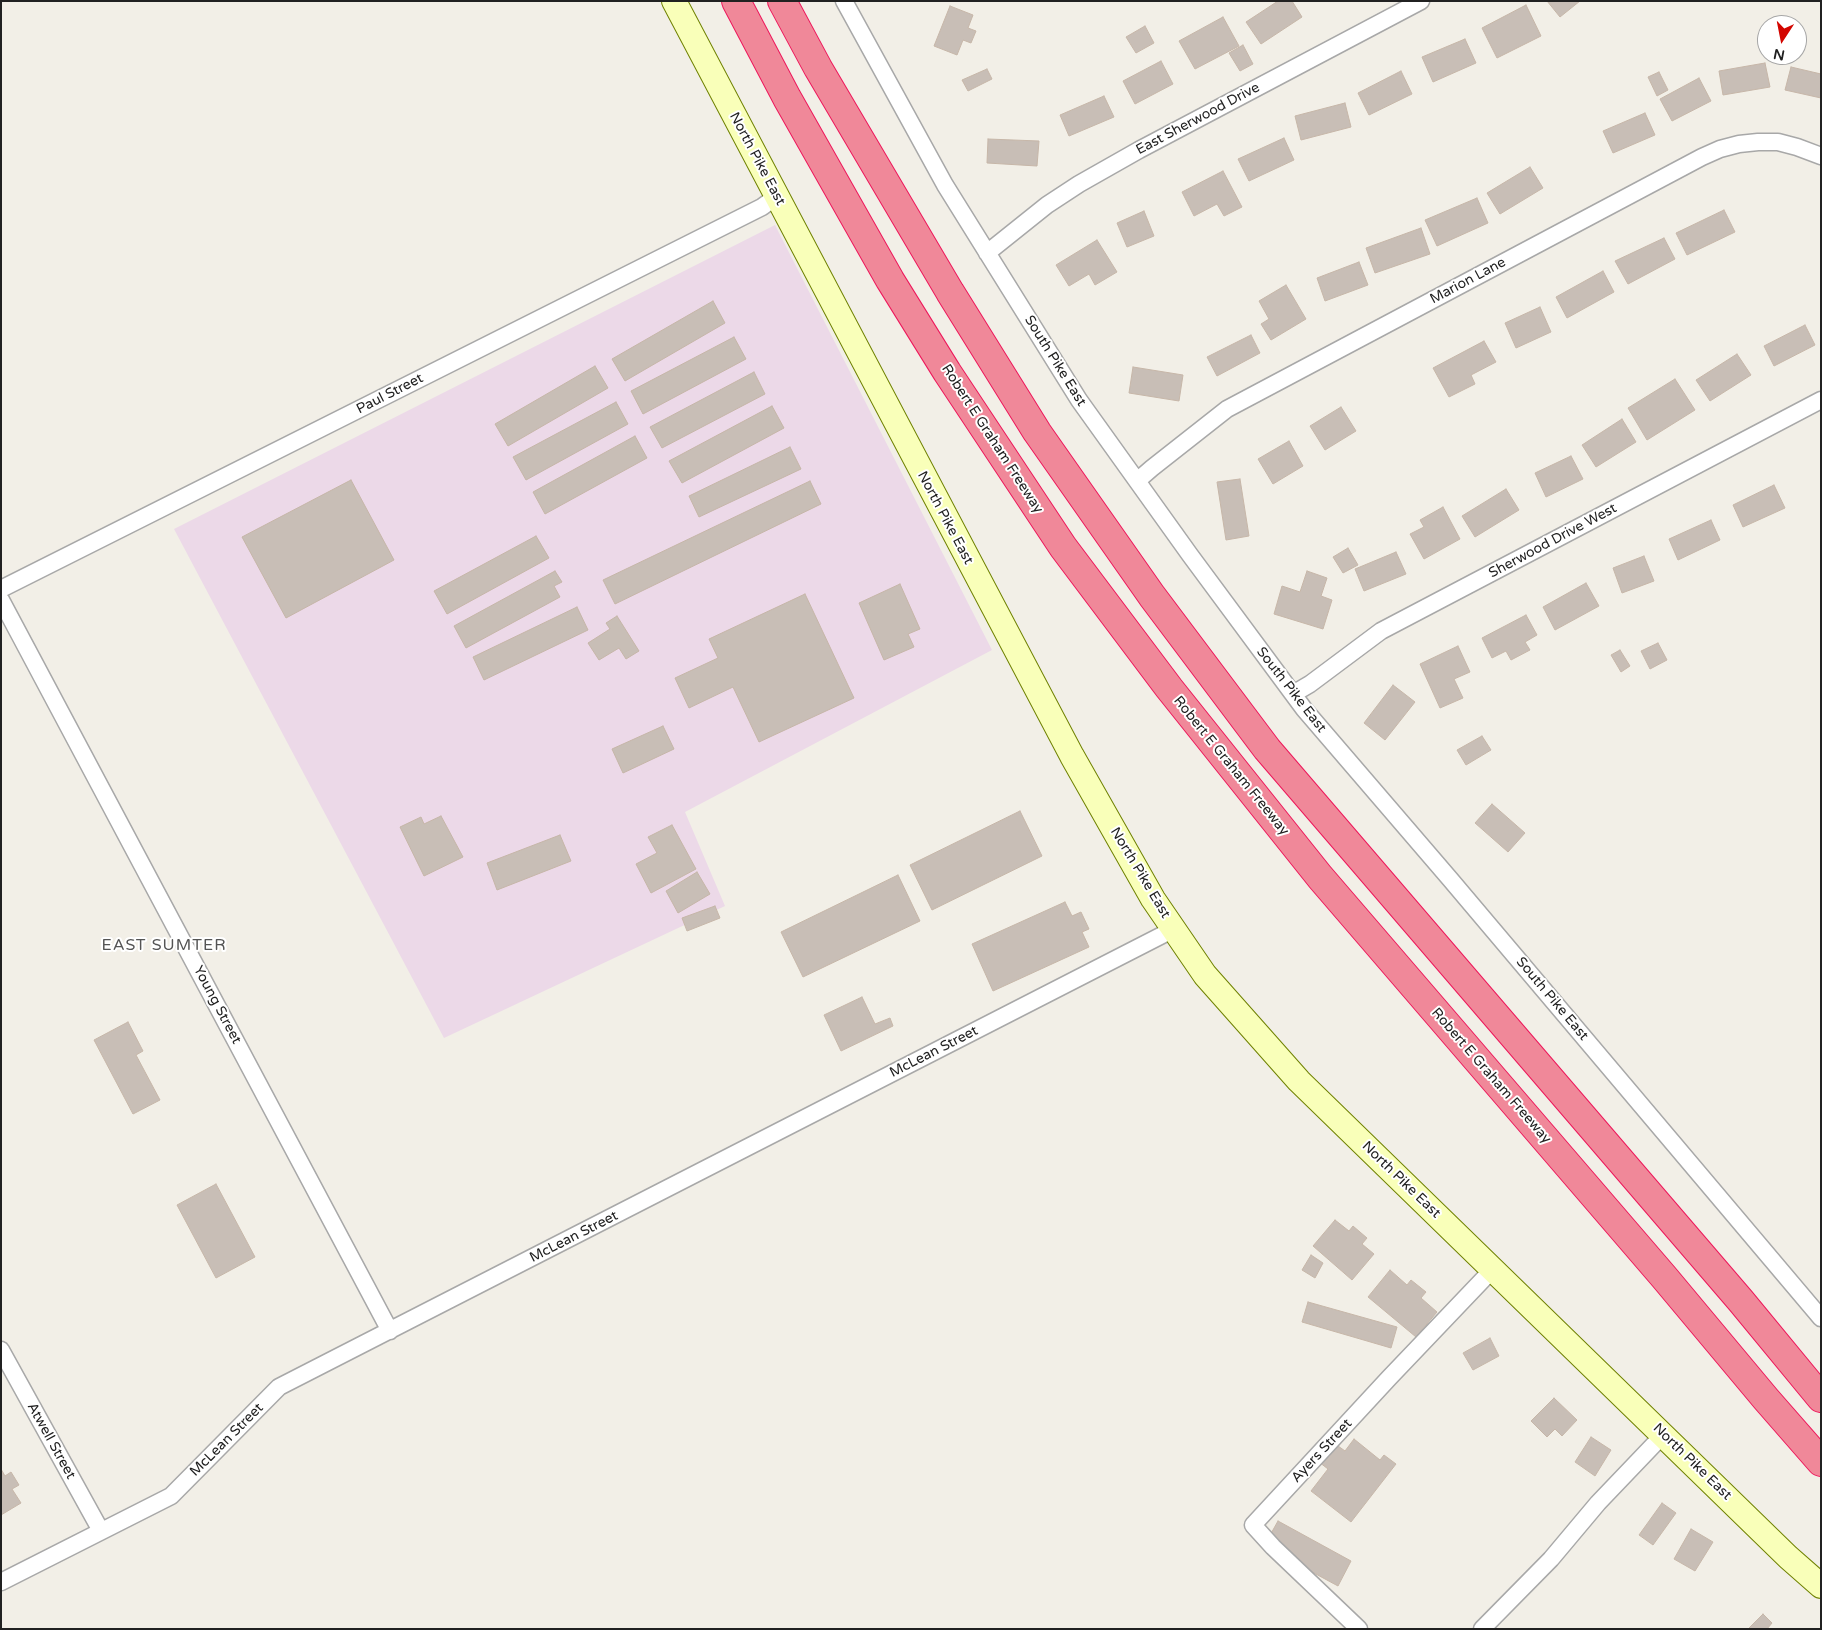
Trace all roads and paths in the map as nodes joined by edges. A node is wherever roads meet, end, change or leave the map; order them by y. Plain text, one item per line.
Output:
1 (674, 1) edge
2 (736, 1) edge
3 (782, 1) edge
4 (1421, 1) edge
5 (844, 2) edge
6 (1821, 156) edge
7 (777, 196) junction
8 (987, 253) junction
9 (1821, 400) edge
10 (1137, 481) junction
11 (1, 589) edge
12 (1, 600) edge
13 (1293, 694) junction
14 (1174, 929) junction
15 (1493, 1269) junction
16 (1821, 1318) edge
17 (390, 1331) junction
18 (1, 1350) edge
19 (1821, 1398) edge
20 (1663, 1434) junction
21 (1821, 1462) edge
22 (102, 1531) junction
23 (1, 1582) edge
24 (1821, 1586) edge
25 (1359, 1629) edge
26 (1482, 1629) edge

1 - 7 street, North Pike East
2 - 21 highway, Robert E Graham Freeway
3 - 19 highway
4 - 8 street, East Sherwood Drive
5 - 8 street, South Pike East
6 - 10 street, Marion Lane
7 - 11 street, Paul Street
7 - 14 street, North Pike East
8 - 10 street, South Pike East
9 - 13 street, Sherwood Drive West
10 - 13 street, South Pike East
12 - 17 street, Young Street
13 - 16 street, South Pike East
14 - 15 street, North Pike East
14 - 17 street, McLean Street
15 - 20 street, North Pike East
15 - 25 street, Ayers Street
17 - 22 street, McLean Street
18 - 22 street, Atwell Street
20 - 24 street, North Pike East
20 - 26 street
22 - 23 street, McLean Street

